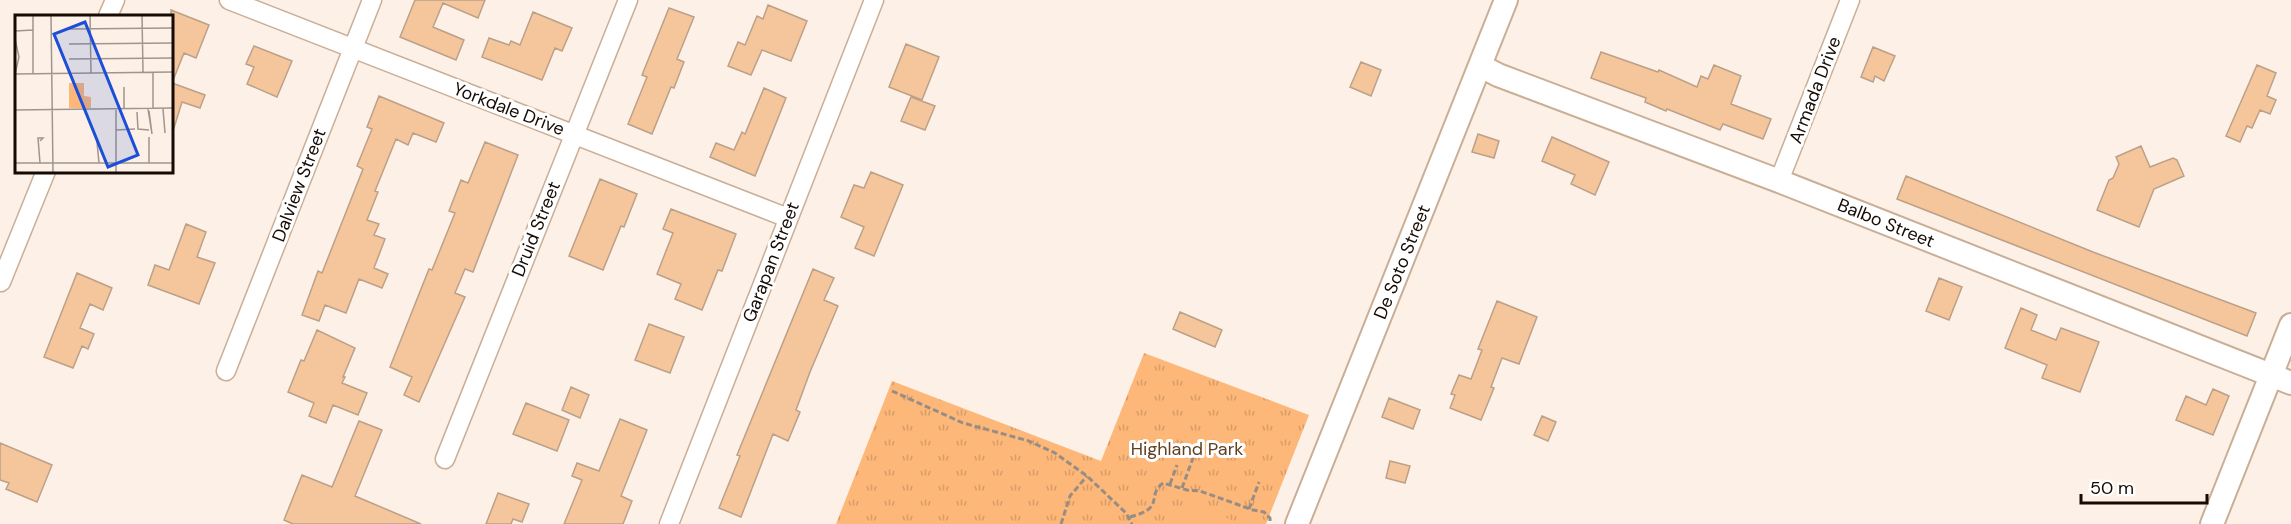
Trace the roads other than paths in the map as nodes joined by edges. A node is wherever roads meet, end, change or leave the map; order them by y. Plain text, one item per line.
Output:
1 (115, 0) edge
2 (229, 0) edge
3 (372, 0) edge
4 (628, 0) edge
5 (873, 0) edge
6 (1506, 0) edge
7 (1850, 0) edge
8 (108, 15) edge
9 (353, 48) junction
10 (1481, 66) junction
11 (574, 135) junction
12 (46, 172) edge
13 (1779, 181) junction
14 (788, 218) junction
15 (1, 282) edge
16 (2291, 325) edge
17 (226, 371) dead end
18 (2281, 379) edge
19 (445, 459) dead end
20 (669, 524) edge
21 (1297, 524) edge
22 (2212, 524) edge

1 - 8 street
2 - 9 street, Yorkdale Drive
3 - 9 street, Dalview Street
4 - 11 street, Druid Street
5 - 14 street, Garapan Street
6 - 10 street, De Soto Street
7 - 13 street, Armada Drive
9 - 11 street, Yorkdale Drive
9 - 17 street, Dalview Street
10 - 13 street, Balbo Street
10 - 21 street, De Soto Street
11 - 14 street, Yorkdale Drive
11 - 19 street, Druid Street
12 - 15 street
13 - 18 street, Balbo Street
14 - 20 street, Garapan Street
16 - 18 street
18 - 22 street

